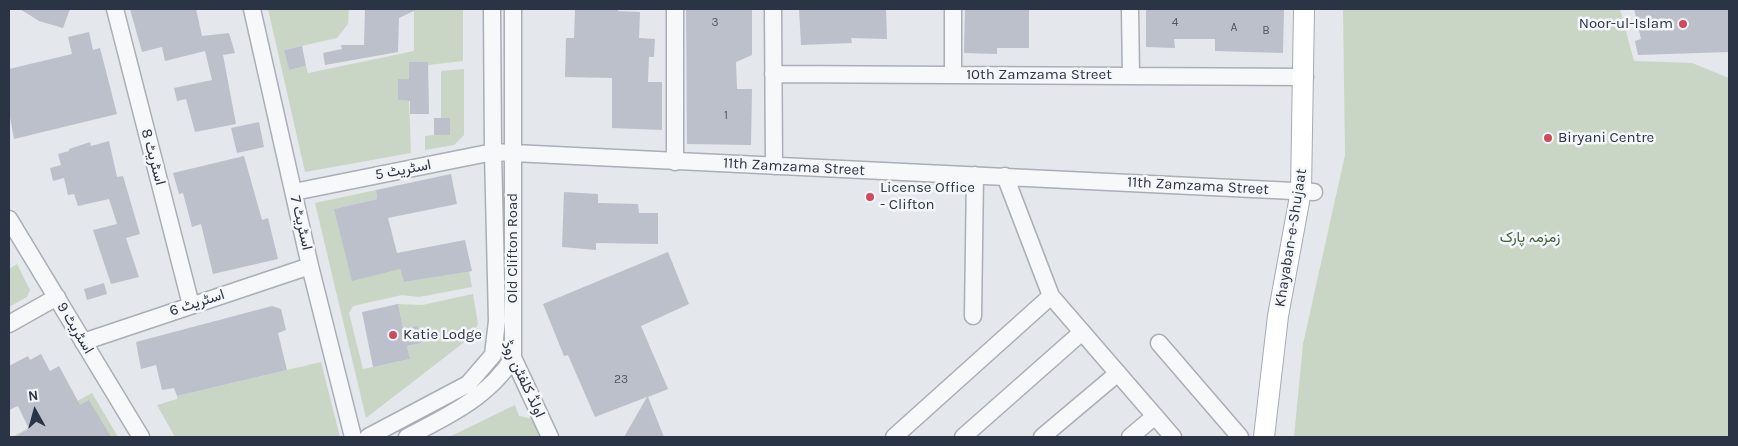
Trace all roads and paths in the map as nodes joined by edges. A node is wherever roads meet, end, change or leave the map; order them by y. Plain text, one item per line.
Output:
1 (114, 9) edge
2 (252, 9) edge
3 (492, 9) edge
4 (513, 9) edge
5 (675, 9) edge
6 (773, 9) edge
7 (953, 9) edge
8 (1130, 9) edge
9 (1304, 9) edge
10 (1318, 9) edge
11 (773, 74) junction
12 (953, 75) junction
13 (1131, 76) junction
14 (1305, 77) junction
15 (493, 152) junction
16 (513, 155) junction
17 (675, 162) junction
18 (774, 166) junction
19 (975, 175) junction
20 (1005, 176) junction
21 (1308, 191) junction
22 (294, 192) junction
23 (9, 219) edge
24 (310, 266) junction
25 (57, 296) junction
26 (1051, 296) junction
27 (191, 305) junction
28 (973, 316) dead end
29 (497, 321) junction
30 (9, 324) edge
31 (1082, 332) junction
32 (83, 342) junction
33 (1159, 343) dead end
34 (513, 358) junction
35 (1118, 373) junction
36 (1155, 416) junction
37 (141, 437) edge
38 (353, 437) edge
39 (368, 437) edge
40 (410, 437) edge
41 (550, 437) edge
42 (894, 437) edge
43 (963, 437) edge
44 (1042, 437) edge
45 (1130, 437) edge
46 (1173, 437) edge
47 (1240, 437) edge
48 (1264, 437) edge
49 (1278, 437) edge

1 - 27 street, اسٹریٹ 8
2 - 22 street, اسٹریٹ 7
3 - 15 street, Old Clifton Road
4 - 16 street, Old Clifton Road
5 - 17 street
6 - 11 street
7 - 12 street
8 - 13 street
9 - 14 main road, Khayaban-e-Shujaat
10 - 21 main road, Khayaban-e-Shujaat
11 - 12 street, 10th Zamzama Street
11 - 18 street
12 - 13 street, 10th Zamzama Street
13 - 14 street, 10th Zamzama Street
14 - 21 main road, Khayaban-e-Shujaat
15 - 16 street, اسٹریٹ 5
15 - 22 street, اسٹریٹ 5
15 - 29 street, Old Clifton Road
16 - 17 street, 11th Zamzama Street
16 - 34 street, Old Clifton Road
17 - 18 street, 11th Zamzama Street
18 - 19 street, 11th Zamzama Street
19 - 20 street, 11th Zamzama Street
19 - 28 street
20 - 21 street, 11th Zamzama Street
20 - 26 street
21 - 48 main road, Khayaban-e-Shujaat
21 - 49 main road, Khayaban-e-Shujaat
22 - 24 street, اسٹریٹ 7
23 - 25 street, اسٹریٹ 9
24 - 27 street, اسٹریٹ 6
24 - 38 street, اسٹریٹ 7
25 - 30 street
25 - 32 street, اسٹریٹ 9
26 - 31 street
26 - 42 street
27 - 32 street, اسٹریٹ 6
29 - 34 street, اولڈ کلفٹن روڈ
29 - 39 street
31 - 35 street
31 - 43 street
32 - 37 street, اسٹریٹ 9
33 - 47 street
34 - 40 street
34 - 41 street, اولڈ کلفٹن روڈ
35 - 36 street
35 - 44 street
36 - 45 street
36 - 46 street

